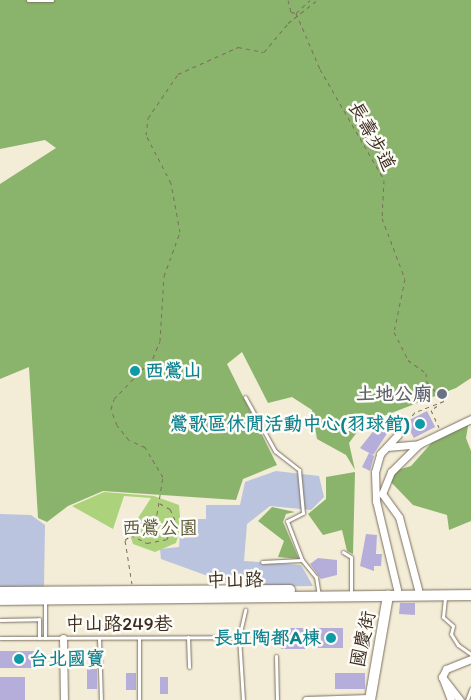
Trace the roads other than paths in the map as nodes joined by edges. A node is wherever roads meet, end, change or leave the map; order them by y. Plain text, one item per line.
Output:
1 (28, 0) edge
2 (52, 0) edge
3 (245, 397) dead end
4 (471, 418) edge
5 (398, 435) road end
6 (418, 444) junction
7 (387, 448) junction
8 (343, 552) dead end
9 (302, 560) junction
10 (262, 562) dead end
11 (471, 588) edge
12 (397, 589) junction
13 (418, 589) junction
14 (0, 592) edge
15 (319, 593) junction
16 (351, 593) junction
17 (259, 594) junction
18 (445, 595) junction
19 (471, 595) edge
20 (45, 596) junction
21 (388, 596) junction
22 (0, 600) edge
23 (245, 610) dead end
24 (0, 620) edge
25 (188, 637) junction
26 (239, 637) junction
27 (0, 638) edge
28 (39, 638) junction
29 (45, 638) junction
30 (63, 638) junction
31 (100, 638) junction
32 (139, 638) junction
33 (471, 654) edge
34 (276, 656) dead end
35 (471, 659) edge
36 (189, 667) dead end
37 (442, 677) junction
38 (471, 689) edge
39 (369, 699) edge
40 (64, 700) edge
41 (101, 700) edge
42 (139, 700) edge
43 (242, 700) edge
44 (277, 700) edge
45 (306, 700) edge
46 (316, 700) edge
47 (451, 700) edge
48 (460, 700) edge
49 (467, 700) edge

1 - 2 lane
3 - 9 lane
4 - 6 street
5 - 7 street
6 - 7 street
6 - 13 street
7 - 12 street
8 - 16 lane
9 - 10 lane
9 - 15 lane
11 - 13 street, 中山路
12 - 13 street, 中山路
12 - 16 street, 中山路
12 - 21 street, 國慶街
14 - 20 street, 中山路
15 - 16 street, 中山路
15 - 17 street, 中山路
16 - 21 street, 中山路
17 - 20 street, 中山路
17 - 20 street, 中山路
18 - 19 street, 中山路
18 - 21 street, 中山路
18 - 33 lane
20 - 22 street, 中山路
20 - 29 lane, 中山路249巷
21 - 39 street, 國慶街
23 - 26 lane
24 - 28 lane
25 - 26 lane, 中山路249巷
25 - 32 lane, 中山路249巷
25 - 36 lane
26 - 43 lane
27 - 28 lane
28 - 29 lane
29 - 30 lane, 中山路249巷
30 - 31 lane, 中山路249巷
30 - 40 street
31 - 32 lane, 中山路249巷
31 - 41 lane
32 - 42 lane
34 - 44 lane
35 - 37 street
37 - 47 street
37 - 48 street
38 - 49 lane
39 - 46 street
45 - 46 street

